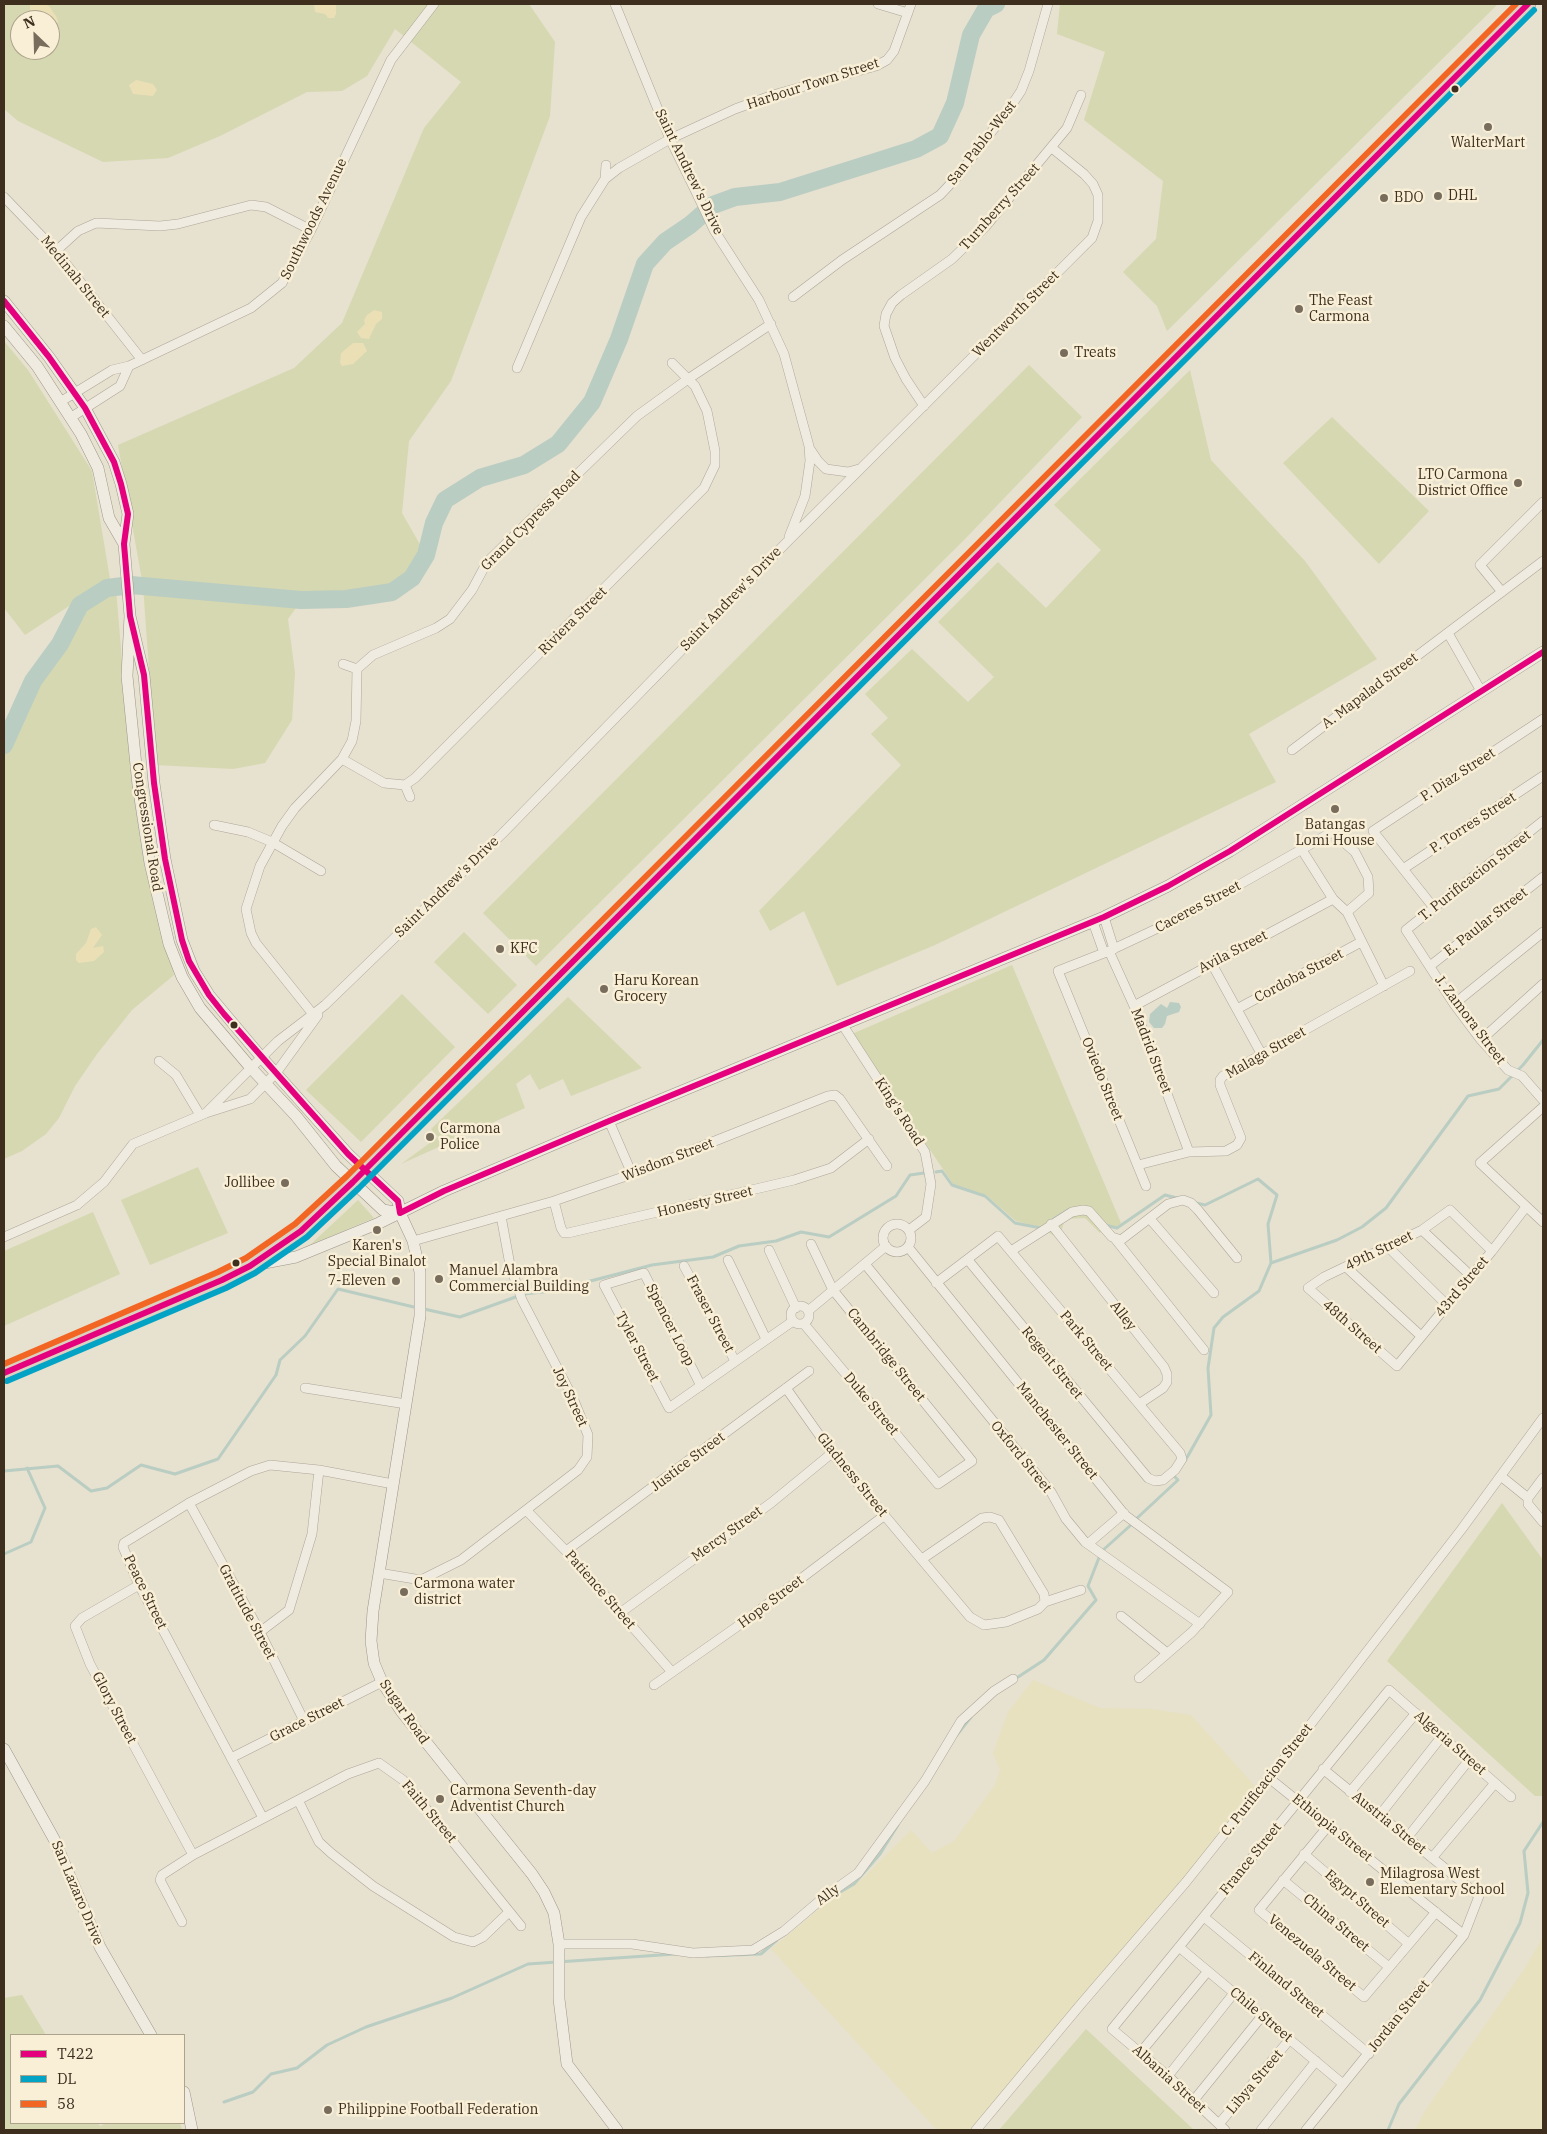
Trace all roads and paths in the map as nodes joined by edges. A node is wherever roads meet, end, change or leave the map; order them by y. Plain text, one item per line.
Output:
1 (434, 4) edge
2 (615, 4) edge
3 (878, 4) edge
4 (1048, 4) edge
5 (1528, 4) edge
6 (910, 8) edge
7 (1081, 95) dead end
8 (670, 138) junction
9 (1052, 148) junction
10 (606, 165) dead end
11 (605, 179) junction
12 (4, 197) edge
13 (311, 230) junction
14 (56, 251) junction
15 (793, 297) dead end
16 (4, 301) edge
17 (876, 312) dead end
18 (886, 314) junction
19 (771, 324) junction
20 (4, 326) edge
21 (142, 360) junction
22 (672, 363) dead end
23 (129, 366) junction
24 (517, 368) dead end
25 (688, 380) junction
26 (74, 392) junction
27 (60, 402) junction
28 (924, 406) junction
29 (85, 408) junction
30 (70, 418) junction
31 (809, 446) junction
32 (861, 468) junction
33 (1543, 502) edge
34 (786, 542) junction
35 (124, 544) junction
36 (1543, 560) edge
37 (1502, 592) junction
38 (130, 614) junction
39 (1448, 633) junction
40 (1543, 652) edge
41 (343, 664) dead end
42 (357, 669) junction
43 (1481, 691) junction
44 (1543, 719) edge
45 (1292, 750) dead end
46 (342, 759) junction
47 (1543, 776) edge
48 (405, 785) junction
49 (410, 796) dead end
50 (1543, 821) edge
51 (214, 825) dead end
52 (272, 842) junction
53 (1302, 850) junction
54 (1403, 869) junction
55 (321, 871) dead end
56 (1543, 877) edge
57 (1333, 899) junction
58 (1434, 908) junction
59 (1346, 912) junction
60 (1104, 917) junction
61 (1093, 922) junction
62 (1406, 930) joint
63 (1543, 932) edge
64 (1361, 942) junction
65 (1109, 951) junction
66 (1212, 964) junction
67 (1430, 966) junction
68 (1410, 971) dead end
69 (1058, 972) joint
70 (1543, 984) edge
71 (1384, 986) junction
72 (1454, 1004) junction
73 (1134, 1006) junction
74 (1236, 1009) junction
75 (314, 1016) junction
76 (842, 1024) junction
77 (1481, 1040) junction
78 (1262, 1055) junction
79 (262, 1058) junction
80 (159, 1061) dead end
81 (251, 1068) junction
82 (276, 1073) junction
83 (265, 1083) junction
84 (1543, 1100) edge
85 (1543, 1107) edge
86 (203, 1114) junction
87 (609, 1121) junction
88 (868, 1139) junction
89 (1190, 1152) junction
90 (1138, 1165) junction
91 (887, 1166) dead end
92 (365, 1170) junction
93 (632, 1174) junction
94 (353, 1182) junction
95 (1146, 1186) dead end
96 (554, 1201) junction
97 (1526, 1207) junction
98 (400, 1213) junction
99 (501, 1216) junction
100 (1150, 1219) junction
101 (1543, 1222) edge
102 (1051, 1224) junction
103 (909, 1230) junction
104 (1422, 1230) junction
105 (4, 1236) edge
106 (1116, 1240) junction
107 (413, 1241) junction
108 (811, 1244) dead end
109 (886, 1246) junction
110 (908, 1247) junction
111 (1388, 1247) junction
112 (769, 1250) dead end
113 (1492, 1251) junction
114 (1011, 1252) junction
115 (1237, 1258) dead end
116 (728, 1260) dead end
117 (968, 1260) junction
118 (865, 1264) junction
119 (250, 1266) junction
120 (684, 1266) dead end
121 (1346, 1267) junction
122 (1471, 1276) junction
123 (936, 1284) junction
124 (604, 1285) joint
125 (1308, 1288) joint
126 (833, 1290) junction
127 (1214, 1293) dead end
128 (1447, 1305) junction
129 (796, 1308) junction
130 (808, 1311) junction
131 (793, 1321) junction
132 (804, 1324) junction
133 (1422, 1336) junction
134 (766, 1339) junction
135 (1204, 1350) dead end
136 (735, 1361) junction
137 (1397, 1366) joint
138 (809, 1371) dead end
139 (4, 1373) edge
140 (701, 1386) junction
141 (305, 1388) dead end
142 (786, 1388) junction
143 (406, 1404) junction
144 (1139, 1404) junction
145 (1543, 1418) edge
146 (832, 1453) junction
147 (1136, 1466) joint
148 (318, 1470) junction
149 (1502, 1477) junction
150 (1543, 1478) edge
151 (393, 1484) junction
152 (938, 1484) joint
153 (1528, 1498) junction
154 (189, 1503) junction
155 (527, 1511) junction
156 (1124, 1513) junction
157 (885, 1515) junction
158 (1543, 1522) edge
159 (1089, 1543) junction
160 (566, 1551) junction
161 (922, 1559) junction
162 (379, 1574) junction
163 (139, 1585) junction
164 (1081, 1590) dead end
165 (1045, 1602) junction
166 (620, 1613) junction
167 (1120, 1616) dead end
168 (1200, 1624) junction
169 (260, 1632) junction
170 (1167, 1654) junction
171 (672, 1672) junction
172 (1139, 1678) dead end
173 (1013, 1679) dead end
174 (382, 1682) junction
175 (654, 1685) dead end
176 (1389, 1690) joint
177 (1416, 1713) junction
178 (304, 1721) junction
179 (1442, 1736) junction
180 (4, 1749) edge
181 (231, 1758) junction
182 (1469, 1760) junction
183 (1323, 1769) junction
184 (1269, 1778) junction
185 (1495, 1783) junction
186 (1350, 1792) junction
187 (1511, 1797) dead end
188 (298, 1800) junction
189 (1298, 1801) junction
190 (1379, 1816) junction
191 (263, 1818) junction
192 (1329, 1825) junction
193 (1407, 1838) junction
194 (1304, 1854) junction
195 (193, 1855) junction
196 (1432, 1858) junction
197 (1283, 1880) junction
198 (1479, 1896) joint
199 (509, 1912) junction
200 (1436, 1912) junction
201 (1204, 1917) junction
202 (182, 1922) dead end
203 (520, 1926) dead end
204 (1464, 1935) junction
205 (559, 1944) junction
206 (1409, 1944) junction
207 (1179, 1947) junction
208 (1389, 1967) junction
209 (1208, 1971) junction
210 (1234, 1993) junction
211 (1262, 2016) junction
212 (1112, 2029) joint
213 (150, 2034) edge
214 (1290, 2039) junction
215 (1140, 2053) junction
216 (1368, 2054) junction
217 (1316, 2061) junction
218 (1168, 2076) junction
219 (1343, 2084) junction
220 (185, 2097) edge
221 (1194, 2100) junction
222 (1222, 2127) edge
223 (192, 2130) edge
224 (616, 2130) edge
225 (976, 2130) edge
226 (1261, 2130) edge
227 (1306, 2130) edge

1 - 13 street, Southwoods Avenue
2 - 8 street, Saint Andrew's Drive
3 - 6 street
4 - 15 street, San Pablo-West
5 - 92 highway
6 - 8 street, Harbour Town Street
7 - 9 street, Turnberry Street
8 - 11 street, Harbour Town Street
8 - 19 street, Saint Andrew's Drive
9 - 18 street, Turnberry Street
9 - 28 street, Wentworth Street
10 - 11 street, Harbour Town Street
11 - 24 street, Harbour Town Street
12 - 14 street, Medinah Street
13 - 14 street
13 - 21 street, Southwoods Avenue
14 - 21 street, Medinah Street
16 - 26 main road, Congressional Road
17 - 18 street
18 - 28 street
19 - 25 street, Grand Cypress Road
19 - 31 street, Saint Andrew's Drive
20 - 27 main road, Congressional Road
21 - 23 street, Southwoods Avenue
22 - 25 street, Riviera Street
23 - 26 street, Southwoods Avenue
23 - 29 street
25 - 42 street, Grand Cypress Road
25 - 48 street, Riviera Street
26 - 27 street, Southwoods Avenue
26 - 29 main road, Congressional Road
27 - 30 main road, Congressional Road
28 - 32 street, Wentworth Street
29 - 30 street
29 - 35 main road, Congressional Road
30 - 35 main road, Congressional Road
31 - 32 street
31 - 34 street, Saint Andrew's Drive
32 - 34 street, Wentworth Street
33 - 37 street
34 - 75 street, Saint Andrew's Drive
35 - 38 main road, Congressional Road
36 - 37 street, A. Mapalad Street
37 - 39 street, A. Mapalad Street
38 - 79 main road, Congressional Road
38 - 81 main road, Congressional Road
39 - 43 street
39 - 45 street, A. Mapalad Street
40 - 43 main road
41 - 42 street
42 - 46 street
43 - 60 main road
44 - 54 street, P. Diaz Street
46 - 48 street
46 - 52 street
47 - 54 street, P. Torres Street
48 - 49 street
50 - 58 street, T. Purificacion Street
51 - 52 street
52 - 55 street
52 - 75 street
53 - 57 street
53 - 59 street, Caceres Street
53 - 65 street, Caceres Street
54 - 58 street
56 - 67 street, E. Paular Street
57 - 59 street
57 - 66 street, Avila Street
58 - 62 street, T. Purificacion Street
59 - 64 street
60 - 61 main road
60 - 65 street, Madrid Street
61 - 65 street, Madrid Street
61 - 76 main road
62 - 67 street, J. Zamora Street
63 - 72 street
64 - 71 street
64 - 74 street, Cordoba Street
65 - 69 street, Caceres Street
65 - 73 street, Madrid Street
66 - 73 street, Avila Street
66 - 74 street
67 - 72 street, J. Zamora Street
68 - 71 street, Malaga Street
69 - 90 street, Oviedo Street
70 - 77 street
71 - 78 street, Malaga Street
72 - 77 street, J. Zamora Street
73 - 89 street, Madrid Street
74 - 78 street
75 - 79 street, Saint Andrew's Drive
75 - 82 street, Saint Andrew's Drive
76 - 87 main road
76 - 103 street, King's Road
77 - 84 street, J. Zamora Street
78 - 89 street, Malaga Street
79 - 81 street, Saint Andrew's Drive
79 - 82 main road, Congressional Road
80 - 86 street
81 - 83 main road, Congressional Road
81 - 86 street, Saint Andrew's Drive
82 - 83 street, Saint Andrew's Drive
82 - 92 main road, Congressional Road
83 - 86 street, Saint Andrew's Drive
83 - 94 main road, Congressional Road
85 - 97 street
86 - 105 street, Saint Andrew's Drive
87 - 93 street
87 - 98 main road
88 - 91 street, Wisdom Street
88 - 93 street, Wisdom Street
88 - 96 street, Honesty Street
89 - 90 street, Malaga Street
90 - 95 street, Oviedo Street
92 - 94 highway
92 - 98 main road, Sugar Road
93 - 96 street, Wisdom Street
94 - 98 main road
94 - 119 highway
96 - 99 street, Wisdom Street
97 - 101 street
97 - 113 street, 43rd Street
98 - 107 main road, Sugar Road
98 - 119 main road
99 - 107 street, Wisdom Street
99 - 155 street, Joy Street
100 - 106 street
100 - 115 street
100 - 127 street
102 - 106 street
102 - 114 street
102 - 144 street, Alley
103 - 109 street
103 - 110 street
104 - 111 street, 49th Street
104 - 113 street, 49th Street
104 - 122 street
106 - 135 street
107 - 143 main road, Sugar Road
108 - 126 street, Cambridge Street
109 - 110 street
109 - 118 street
110 - 123 street, Manchester Street
111 - 121 street, 49th Street
111 - 128 street
112 - 129 street
113 - 122 street, 43rd Street
114 - 117 street, Park Street
114 - 144 street, Park Street
116 - 134 street
117 - 123 street, Park Street
117 - 147 street, Regent Street
118 - 126 street
118 - 159 street, Oxford Street
119 - 139 highway
120 - 136 street, Fraser Street
121 - 125 street, 49th Street
121 - 133 street
122 - 128 street, 43rd Street
123 - 156 street, Manchester Street
124 - 140 street, Spencer Loop
124 - 140 street, Tyler Street
125 - 137 street, 48th Street
126 - 130 street
126 - 152 street, Cambridge Street
128 - 133 street, 43rd Street
129 - 130 street
129 - 131 street
130 - 132 street
131 - 132 street
131 - 134 street
132 - 152 street, Duke Street
133 - 137 street, 43rd Street
134 - 136 street
136 - 140 street
138 - 142 street, Justice Street
141 - 143 street
142 - 146 street, Gladness Street
142 - 160 street, Justice Street
143 - 151 main road, Sugar Road
144 - 147 street, Park Street
145 - 149 street, C. Purificacion Street
146 - 157 street, Gladness Street
146 - 166 street, Mercy Street
148 - 151 street, Peace Street
148 - 154 street, Peace Street
148 - 169 street
149 - 153 street
149 - 184 street, C. Purificacion Street
150 - 153 street
151 - 162 main road, Sugar Road
153 - 158 street
154 - 163 street, Peace Street
154 - 169 street, Gratitude Street
155 - 160 street, Patience Street
155 - 162 street, Joy Street
156 - 159 street
156 - 168 street, Manchester Street
157 - 161 street, Gladness Street
157 - 171 street, Hope Street
159 - 168 street, Oxford Street
160 - 166 street, Patience Street
161 - 165 street, Gladness Street
161 - 165 street
162 - 174 main road, Sugar Road
163 - 181 street, Peace Street
163 - 195 street, Glory Street
164 - 165 street, Gladness Street
166 - 171 street, Patience Street
167 - 170 street
168 - 170 street
169 - 178 street, Gratitude Street
170 - 172 street
171 - 175 street, Hope Street
173 - 205 street, Ally
174 - 178 street, Grace Street
174 - 205 main road, Sugar Road
176 - 177 street, Algeria Street
176 - 183 street, France Street
177 - 179 street, Algeria Street
177 - 186 street
178 - 181 street, Grace Street
179 - 182 street, Algeria Street
179 - 190 street
180 - 213 main road, San Lazaro Drive
181 - 191 street, Peace Street
182 - 185 street, Algeria Street
182 - 193 street
183 - 186 street, Austria Street
183 - 189 street, France Street
184 - 189 street, Ethiopia Street
184 - 225 street, C. Purificacion Street
185 - 187 street, Algeria Street
185 - 196 street
186 - 190 street, Austria Street
188 - 191 street, Faith Street
188 - 199 street
188 - 199 street, Faith Street
189 - 192 street, Ethiopia Street
189 - 201 street, France Street
190 - 193 street, Austria Street
191 - 195 street, Faith Street
192 - 194 street
192 - 200 street, Ethiopia Street
193 - 196 street, Austria Street
194 - 197 street
194 - 206 street, Egypt Street
195 - 202 street, Faith Street
196 - 198 street, Austria Street
197 - 208 street, China Street
197 - 208 street, Venezuela Street
198 - 204 street, Jordan Street
199 - 203 street, Faith Street
200 - 204 street, Ethiopia Street
200 - 206 street
201 - 207 street, France Street
201 - 216 street, Finland Street
204 - 216 street, Jordan Street
205 - 224 main road, Sugar Road
206 - 208 street
207 - 209 street, Chile Street
207 - 212 street, France Street
209 - 210 street, Chile Street
209 - 215 street
210 - 211 street, Chile Street
210 - 218 street
211 - 214 street, Chile Street
211 - 221 street
212 - 215 street, Albania Street
214 - 217 street, Chile Street
214 - 222 street, Libya Street
215 - 218 street, Albania Street
216 - 219 street, Jordan Street
217 - 219 street, Chile Street
217 - 226 street
218 - 221 street, Albania Street
219 - 227 street, Jordan Street
220 - 223 main road
221 - 222 street, Albania Street

